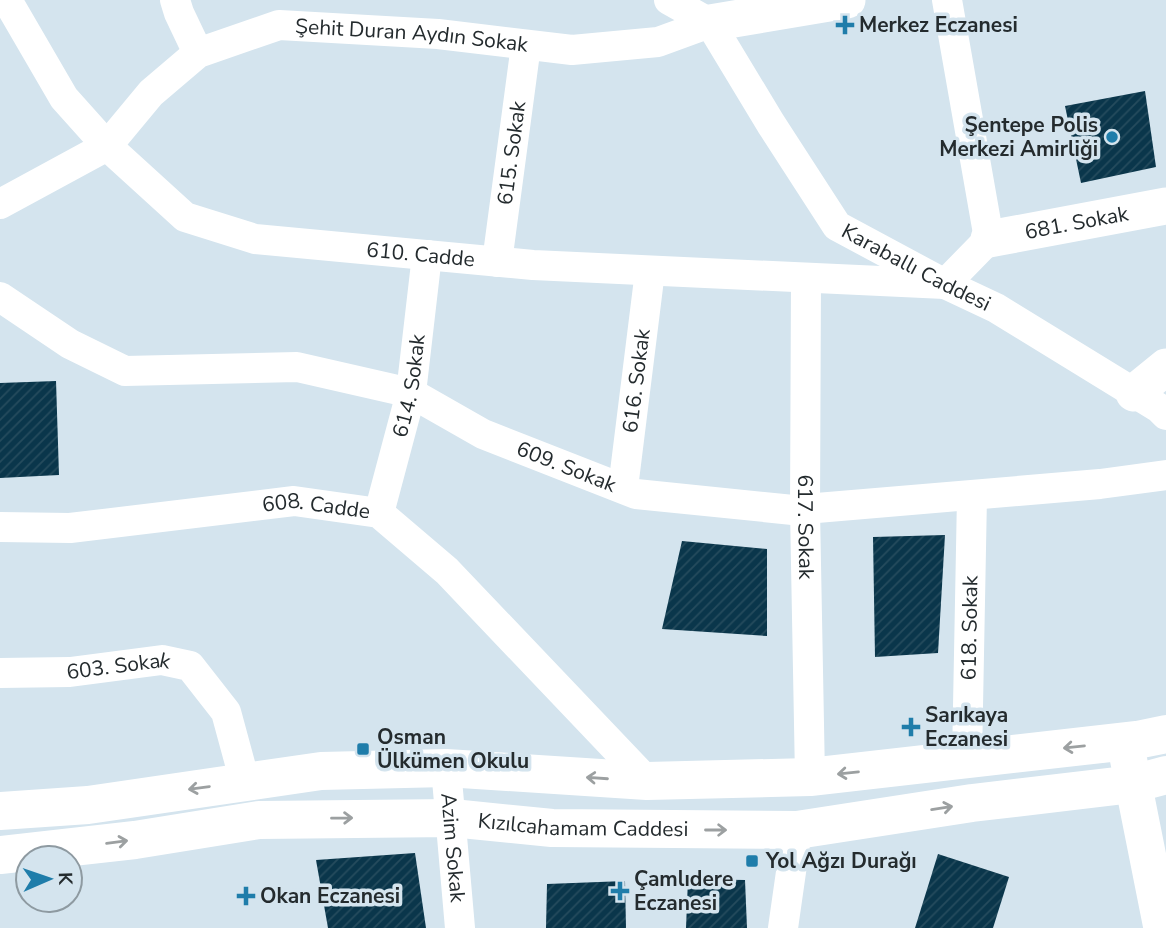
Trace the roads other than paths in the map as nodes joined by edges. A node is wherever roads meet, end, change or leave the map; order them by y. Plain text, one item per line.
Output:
1 (7, 0) edge
2 (175, 0) edge
3 (669, 0) edge
4 (847, 0) edge
5 (947, 0) edge
6 (710, 23) junction
7 (526, 45) junction
8 (198, 53) junction
9 (107, 146) junction
10 (0, 204) edge
11 (1166, 206) edge
12 (989, 239) junction
13 (427, 255) junction
14 (497, 262) junction
15 (650, 271) junction
16 (806, 279) junction
17 (945, 284) junction
18 (0, 297) edge
19 (1166, 367) edge
20 (411, 393) junction
21 (1134, 393) junction
22 (1166, 415) edge
23 (1166, 475) edge
24 (623, 488) junction
25 (972, 496) junction
26 (805, 510) junction
27 (379, 513) junction
28 (0, 527) edge
29 (0, 673) edge
30 (1166, 734) edge
31 (1125, 742) junction
32 (967, 759) junction
33 (446, 768) junction
34 (810, 777) junction
35 (1150, 779) edge
36 (647, 781) junction
37 (245, 782) junction
38 (0, 811) edge
39 (452, 818) junction
40 (797, 830) junction
41 (7, 857) edge
42 (460, 928) edge
43 (783, 928) edge
44 (1162, 928) edge

1 - 9 street, 610. Cadde
2 - 8 street
3 - 6 street, Karaballı Caddesi
4 - 6 street
5 - 12 street
6 - 7 street, Şehit Duran Aydın Sokak
6 - 17 street, Karaballı Caddesi
7 - 8 street, Şehit Duran Aydın Sokak
7 - 14 street, 615. Sokak
8 - 9 street, Şehit Duran Aydın Sokak
9 - 10 street, Şehit Duran Aydın Sokak
9 - 13 street, 610. Cadde
11 - 12 street, 681. Sokak
12 - 17 street
13 - 14 street, 610. Cadde
13 - 20 street, 614. Sokak
14 - 15 street, 610. Cadde
15 - 16 street, 610. Cadde
15 - 24 street, 616. Sokak
16 - 17 street, 610. Cadde
16 - 26 street, 617. Sokak
17 - 21 street, Karaballı Caddesi
18 - 20 street, 609. Sokak
19 - 21 street
20 - 24 street, 609. Sokak
20 - 27 street, 614. Sokak
21 - 22 street, Karaballı Caddesi
23 - 25 street, 609. Sokak
24 - 26 street, 609. Sokak
25 - 26 street, 609. Sokak
25 - 32 street, 618. Sokak
26 - 34 street, 617. Sokak
27 - 28 street, 608. Cadde
27 - 36 street, 608. Cadde
29 - 37 street, 603. Sokak
30 - 31 main road
31 -> 32 main road
31 - 35 street
32 -> 34 main road
36 -> 33 main road
33 - 37 main road
33 - 39 street, Azim Sokak
34 - 36 main road
40 -> 35 main road, Kızılcahamam Caddesi
35 - 44 street
37 -> 38 main road
39 -> 40 main road, Kızılcahamam Caddesi
41 -> 39 main road, Kızılcahamam Caddesi
39 - 42 street, Azim Sokak
40 - 43 street

